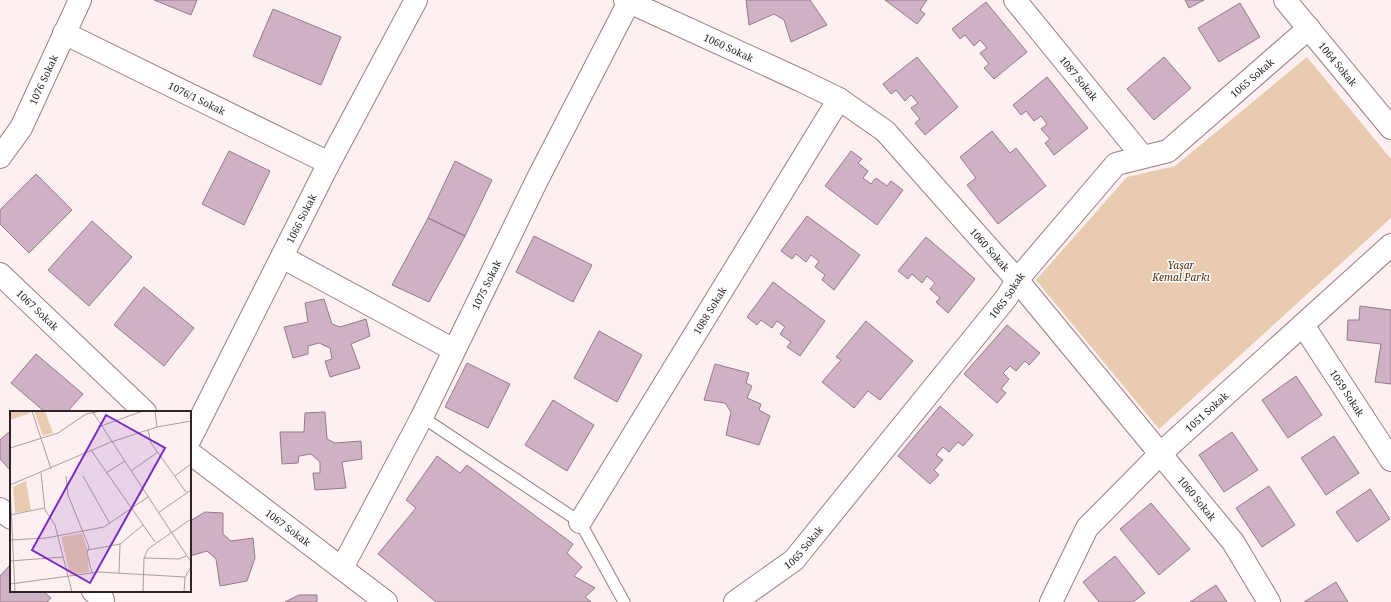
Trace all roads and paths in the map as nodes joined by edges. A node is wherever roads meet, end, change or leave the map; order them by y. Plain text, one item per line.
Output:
1 (80, 0) edge
2 (416, 0) edge
3 (1015, 0) edge
4 (1285, 0) edge
5 (628, 1) edge
6 (1309, 28) junction
7 (64, 33) junction
8 (839, 99) junction
9 (1391, 128) edge
10 (0, 157) edge
11 (1143, 157) junction
12 (329, 163) junction
13 (1391, 245) edge
14 (282, 257) junction
15 (0, 274) edge
16 (1017, 280) junction
17 (1303, 325) junction
18 (454, 350) junction
19 (145, 411) edge
20 (422, 417) junction
21 (191, 437) edge
22 (191, 454) edge
23 (1160, 454) junction
24 (1391, 460) edge
25 (0, 508) edge
26 (10, 517) edge
27 (580, 522) junction
28 (342, 568) junction
29 (386, 602) edge
30 (624, 602) edge
31 (735, 602) edge
32 (1050, 602) edge
33 (1269, 602) edge

1 - 7 street, 1076 Sokak
2 - 12 street, 1066 Sokak
3 - 11 street, 1087 Sokak
4 - 6 street, 1064 Sokak
5 - 8 street, 1060 Sokak
5 - 18 street, 1075 Sokak
6 - 9 street, 1064 Sokak
6 - 11 street, 1065 Sokak
7 - 10 street, 1076 Sokak
7 - 12 street, 1076/1 Sokak
8 - 16 street, 1060 Sokak
8 - 27 street, 1088 Sokak
11 - 16 street, 1065 Sokak
12 - 14 street, 1066 Sokak
13 - 17 street, 1051 Sokak
14 - 18 street
14 - 21 street, 1066 Sokak
15 - 19 street, 1067 Sokak
16 - 23 street, 1060 Sokak
16 - 31 street, 1065 Sokak
17 - 23 street, 1051 Sokak
17 - 24 street, 1059 Sokak
18 - 20 street, 1075 Sokak
20 - 27 lane
20 - 28 street, 1075 Sokak
22 - 28 street, 1067 Sokak
23 - 32 street, 1051 Sokak
23 - 33 street, 1060 Sokak
25 - 26 street
27 - 30 lane
28 - 29 street, 1067 Sokak

